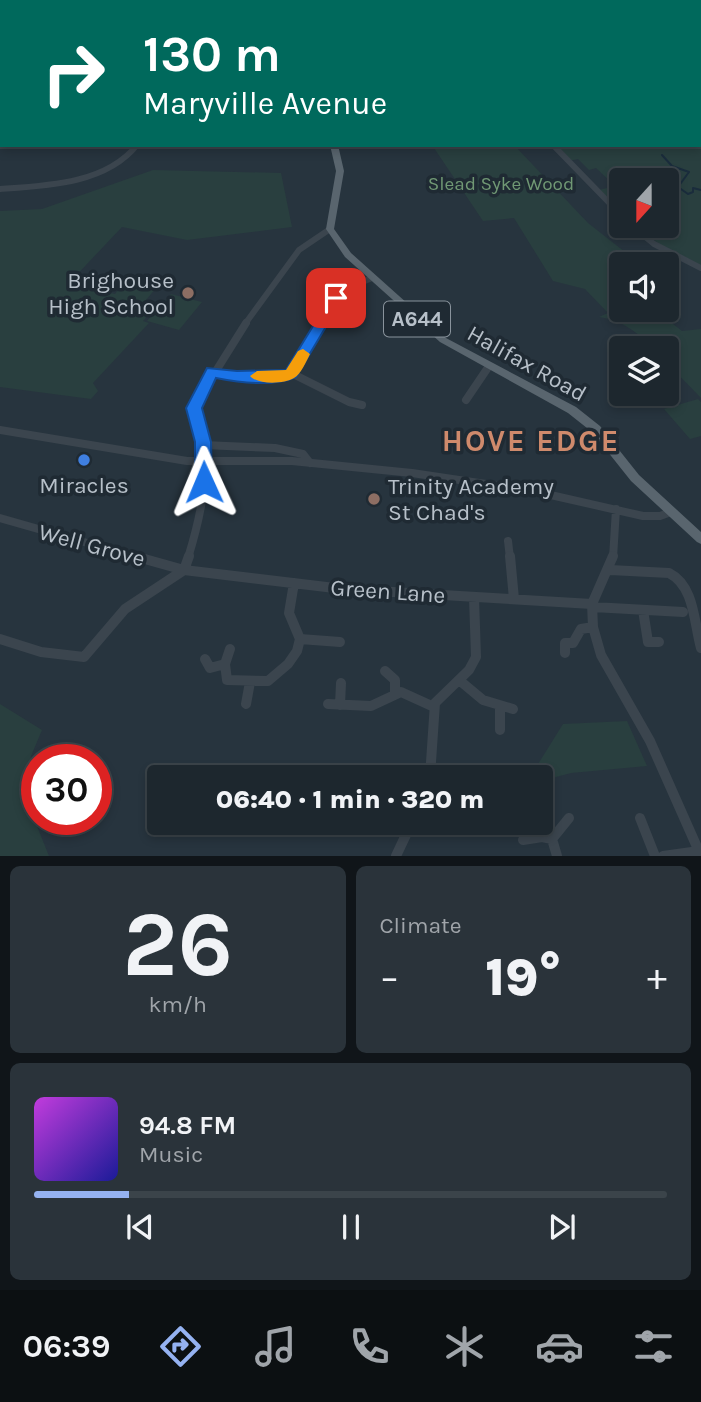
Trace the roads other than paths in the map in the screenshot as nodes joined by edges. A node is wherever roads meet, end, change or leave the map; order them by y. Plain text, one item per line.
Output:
1 (136, 147) edge
2 (334, 147) edge
3 (555, 147) edge
4 (0, 189) edge
5 (609, 203) edge
6 (330, 229) junction
7 (647, 238) edge
8 (701, 268) edge
9 (372, 278) junction
10 (489, 366) junction
11 (212, 372) junction
12 (291, 373) junction
13 (466, 400) dead end
14 (362, 405) dead end
15 (0, 430) edge
16 (203, 445) junction
17 (204, 462) junction
18 (310, 463) junction
19 (616, 509) junction
20 (671, 512) junction
21 (0, 518) edge
22 (701, 539) edge
23 (508, 541) dead end
24 (184, 570) junction
25 (610, 570) junction
26 (294, 583) junction
27 (474, 597) junction
28 (514, 599) junction
29 (592, 605) junction
30 (643, 610) junction
31 (683, 612) dead end
32 (593, 627) junction
33 (0, 639) edge
34 (300, 639) junction
35 (340, 642) dead end
36 (659, 642) dead end
37 (701, 648) edge
38 (230, 649) dead end
39 (565, 653) dead end
40 (205, 659) dead end
41 (225, 664) junction
42 (385, 671) dead end
43 (459, 680) junction
44 (250, 682) junction
45 (341, 684) dead end
46 (395, 694) junction
47 (246, 704) dead end
48 (328, 704) dead end
49 (340, 705) junction
50 (500, 706) junction
51 (434, 707) junction
52 (513, 709) dead end
53 (500, 730) dead end
54 (431, 765) edge
55 (569, 818) dead end
56 (640, 818) dead end
57 (406, 835) edge
58 (552, 839) junction
59 (523, 840) dead end
60 (700, 853) edge
61 (396, 856) edge
62 (557, 856) edge
63 (655, 856) edge
64 (663, 856) edge

1 - 4 street
2 - 6 main road
3 - 5 street
6 - 9 main road, Halifax Road / A644
6 - 11 street
7 - 8 street
9 - 10 main road, Halifax Road / A644
9 - 12 street
10 - 13 street
10 - 20 main road, Halifax Road / A644
11 - 12 street
11 - 16 street
12 - 14 street
15 - 17 street
16 - 17 street
16 - 18 street
17 - 18 street
17 - 24 street
18 - 19 street
19 - 20 street
19 - 25 street
20 - 22 main road, Halifax Road / A644
21 - 24 street, Well Grove
23 - 28 street
24 - 26 street, Green Lane
24 - 33 street
25 - 29 street
25 - 37 street
26 - 27 street, Green Lane
26 - 34 street
27 - 28 street, Green Lane
27 - 43 street
28 - 29 street, Green Lane
29 - 30 street, Green Lane
29 - 32 street
30 - 31 street, Green Lane
30 - 36 street
32 - 39 street
32 - 60 street
34 - 35 street
34 - 44 street
38 - 41 street
40 - 41 street
41 - 44 street
42 - 46 street
43 - 50 street
43 - 51 street
44 - 47 street
45 - 49 street
46 - 49 street
46 - 51 street
48 - 49 street
50 - 52 street
50 - 53 street
51 - 54 street
55 - 58 street
56 - 63 street
57 - 61 street
58 - 59 street
58 - 62 street
60 - 64 street

